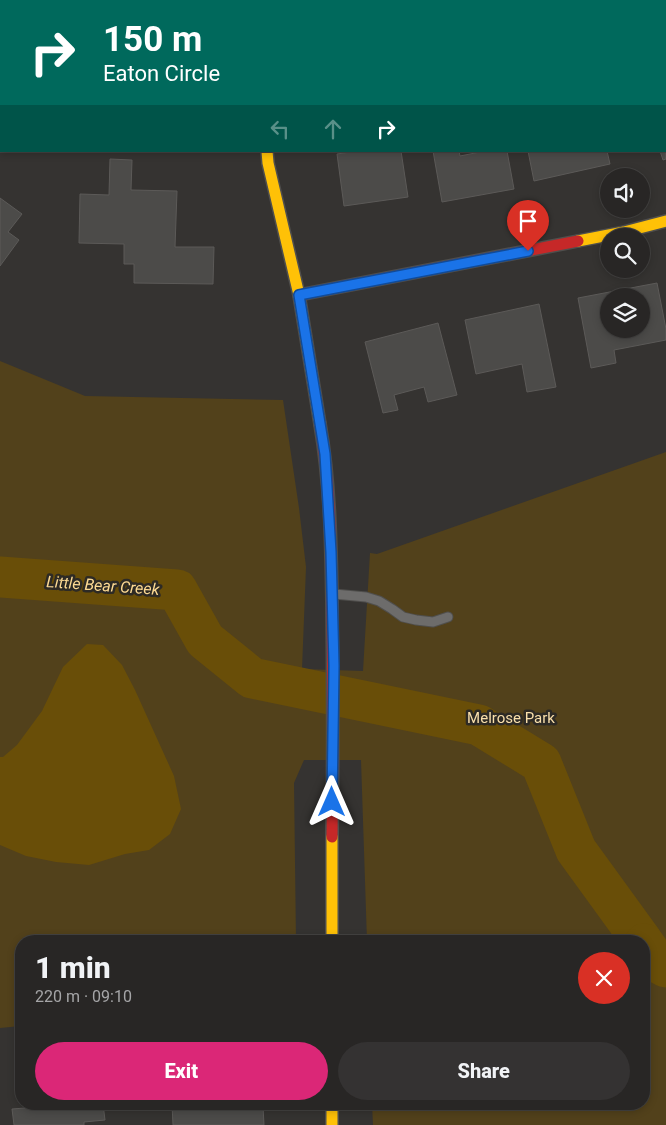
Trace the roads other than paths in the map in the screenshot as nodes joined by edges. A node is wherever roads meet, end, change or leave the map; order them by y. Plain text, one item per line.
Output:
1 (267, 152) edge
2 (666, 221) edge
3 (299, 295) junction
4 (332, 594) junction
5 (448, 617) dead end
6 (332, 935) edge
7 (332, 1110) edge
8 (332, 1125) edge

1 - 3 street
2 - 3 street
3 - 4 street
4 - 5 lane
4 - 6 street
7 - 8 street

